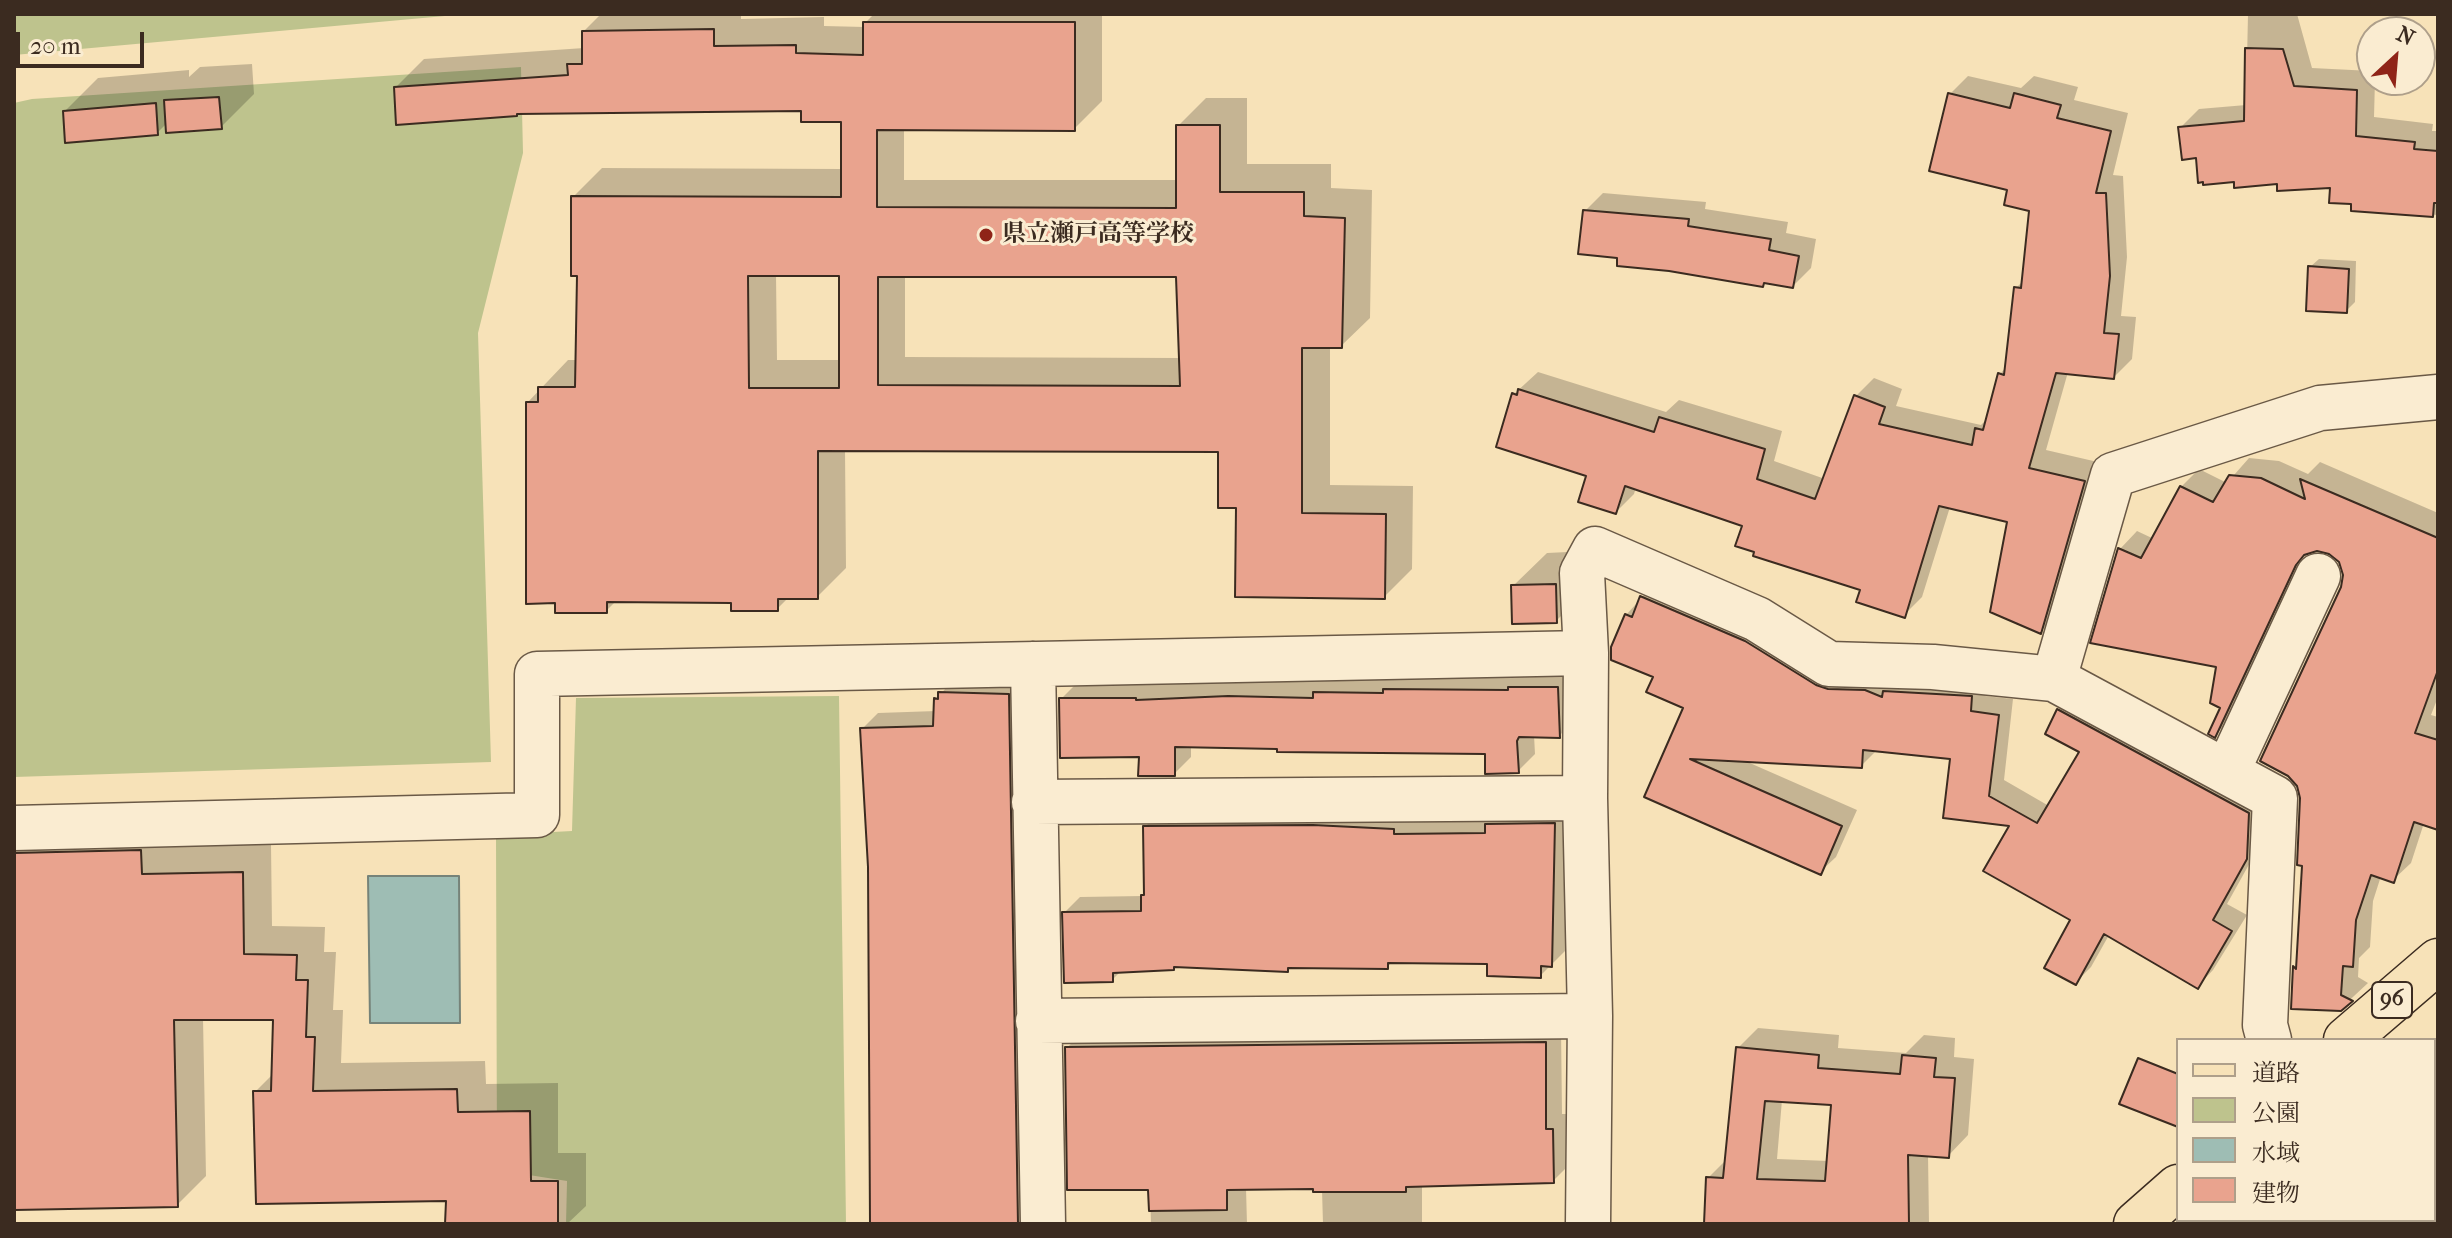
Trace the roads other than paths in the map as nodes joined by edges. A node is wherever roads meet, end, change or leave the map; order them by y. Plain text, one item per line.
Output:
1 (2438, 397) edge
2 (2318, 576) dead end
3 (1586, 653) junction
4 (1033, 664) junction
5 (2054, 679) junction
6 (2227, 772) junction
7 (1585, 798) junction
8 (1034, 802) junction
9 (14, 828) edge
10 (2438, 961) edge
11 (1590, 1016) junction
12 (1038, 1021) junction
13 (2268, 1038) edge
14 (2348, 1038) edge
15 (2176, 1189) edge
16 (2438, 1222) edge
17 (1043, 1224) edge
18 (1588, 1224) edge
19 (2136, 1224) edge
20 (2417, 1224) edge

1 - 5 street
2 - 6 street
3 - 4 street
3 - 5 street
3 - 7 street
4 - 8 street
4 - 9 street
5 - 6 street
6 - 13 street
7 - 8 street
7 - 11 street
8 - 12 street
10 - 14 main road, 96
11 - 12 street
11 - 18 street
12 - 17 street
15 - 19 main road
16 - 20 street

